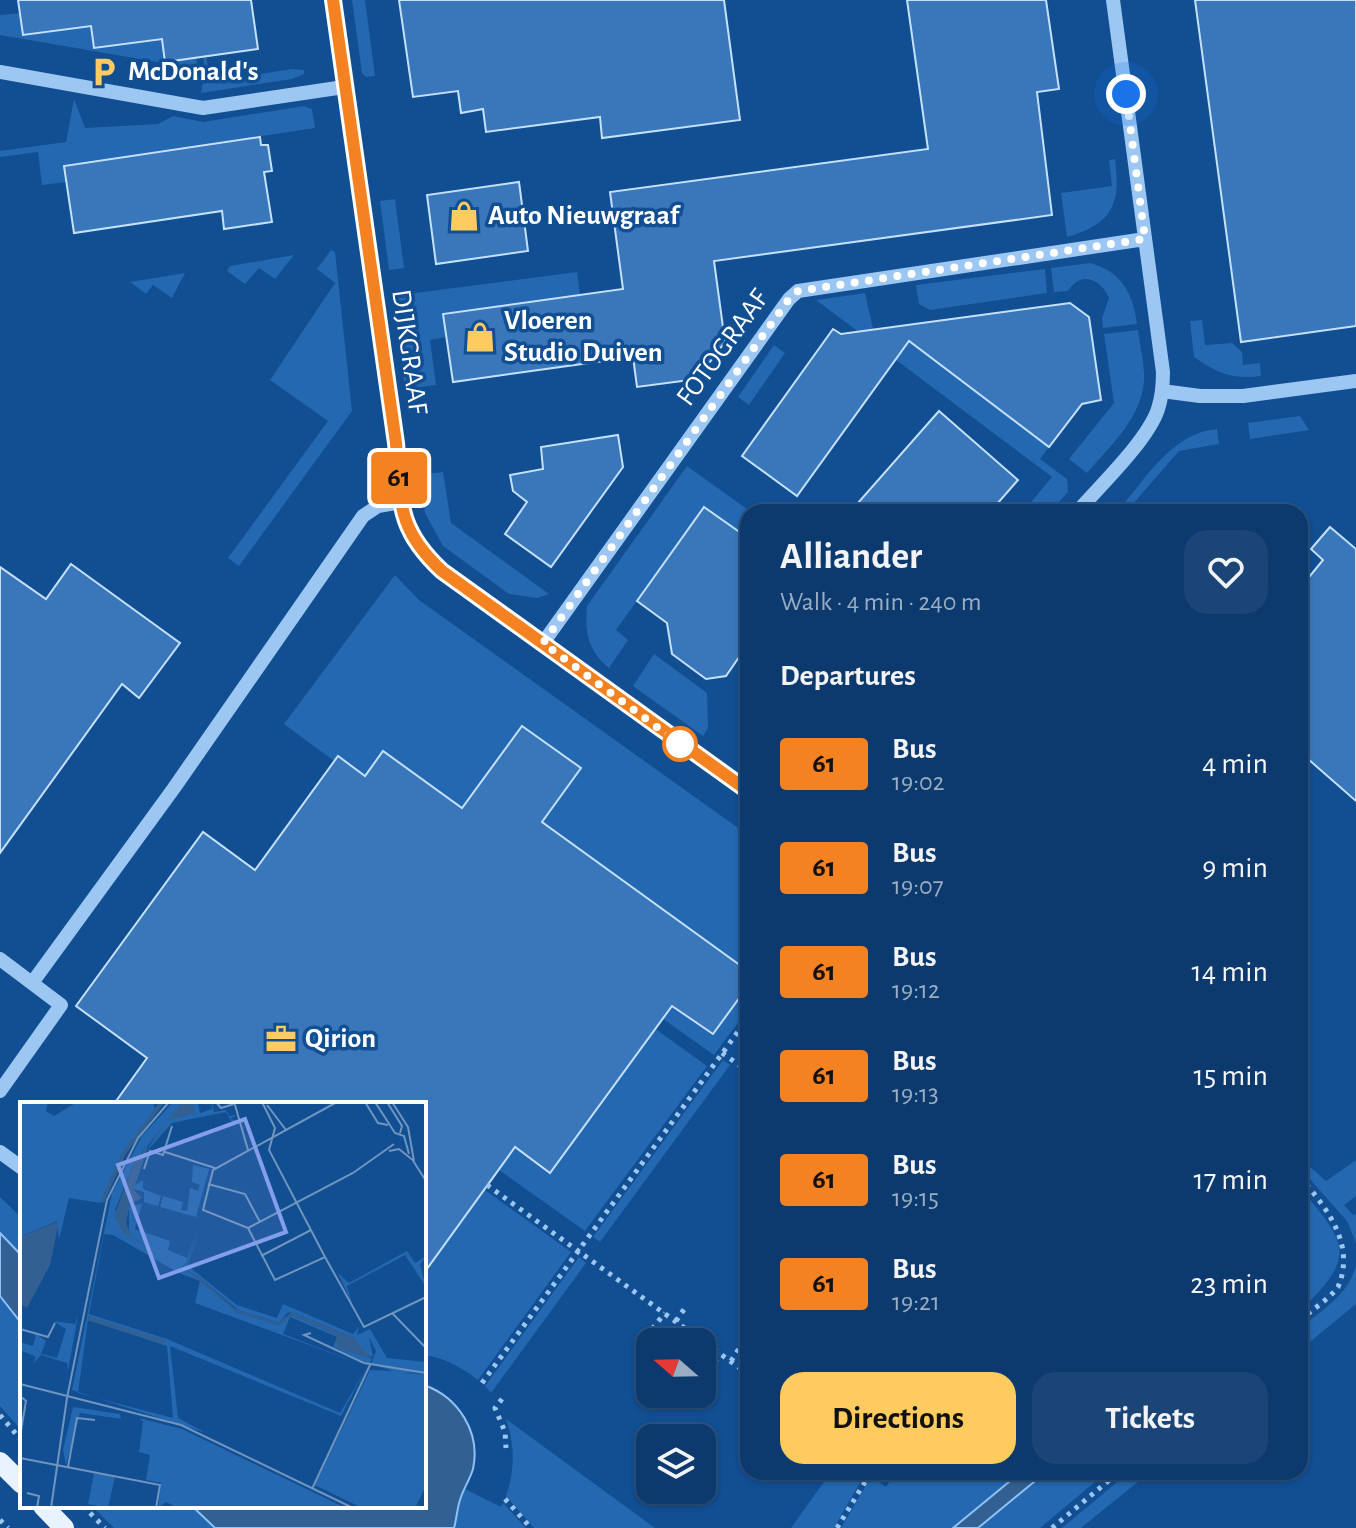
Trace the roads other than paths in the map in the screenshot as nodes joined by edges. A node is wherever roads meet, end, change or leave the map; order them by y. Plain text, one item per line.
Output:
1 (333, 0) edge
2 (1113, 0) edge
3 (0, 72) edge
4 (344, 87) junction
5 (1145, 239) junction
6 (1356, 381) edge
7 (1162, 391) junction
8 (401, 502) junction
9 (1084, 504) edge
10 (543, 643) junction
11 (740, 785) edge
12 (0, 959) edge
13 (32, 983) junction
14 (0, 1091) edge
15 (0, 1152) edge
16 (20, 1167) edge
17 (0, 1462) edge
18 (20, 1482) edge
19 (45, 1508) edge
20 (64, 1528) edge

1 - 4 street, DIJKGRAAF
2 - 5 street
3 - 4 street
4 - 8 street, DIJKGRAAF
5 - 7 street
5 - 10 street, FOTOGRAAF
6 - 7 street
7 - 9 street
8 - 10 street, DIJKGRAAF
8 - 13 street
10 - 11 street, DIJKGRAAF
12 - 13 street
13 - 14 street
15 - 16 street
17 - 18 main road
19 - 20 main road

